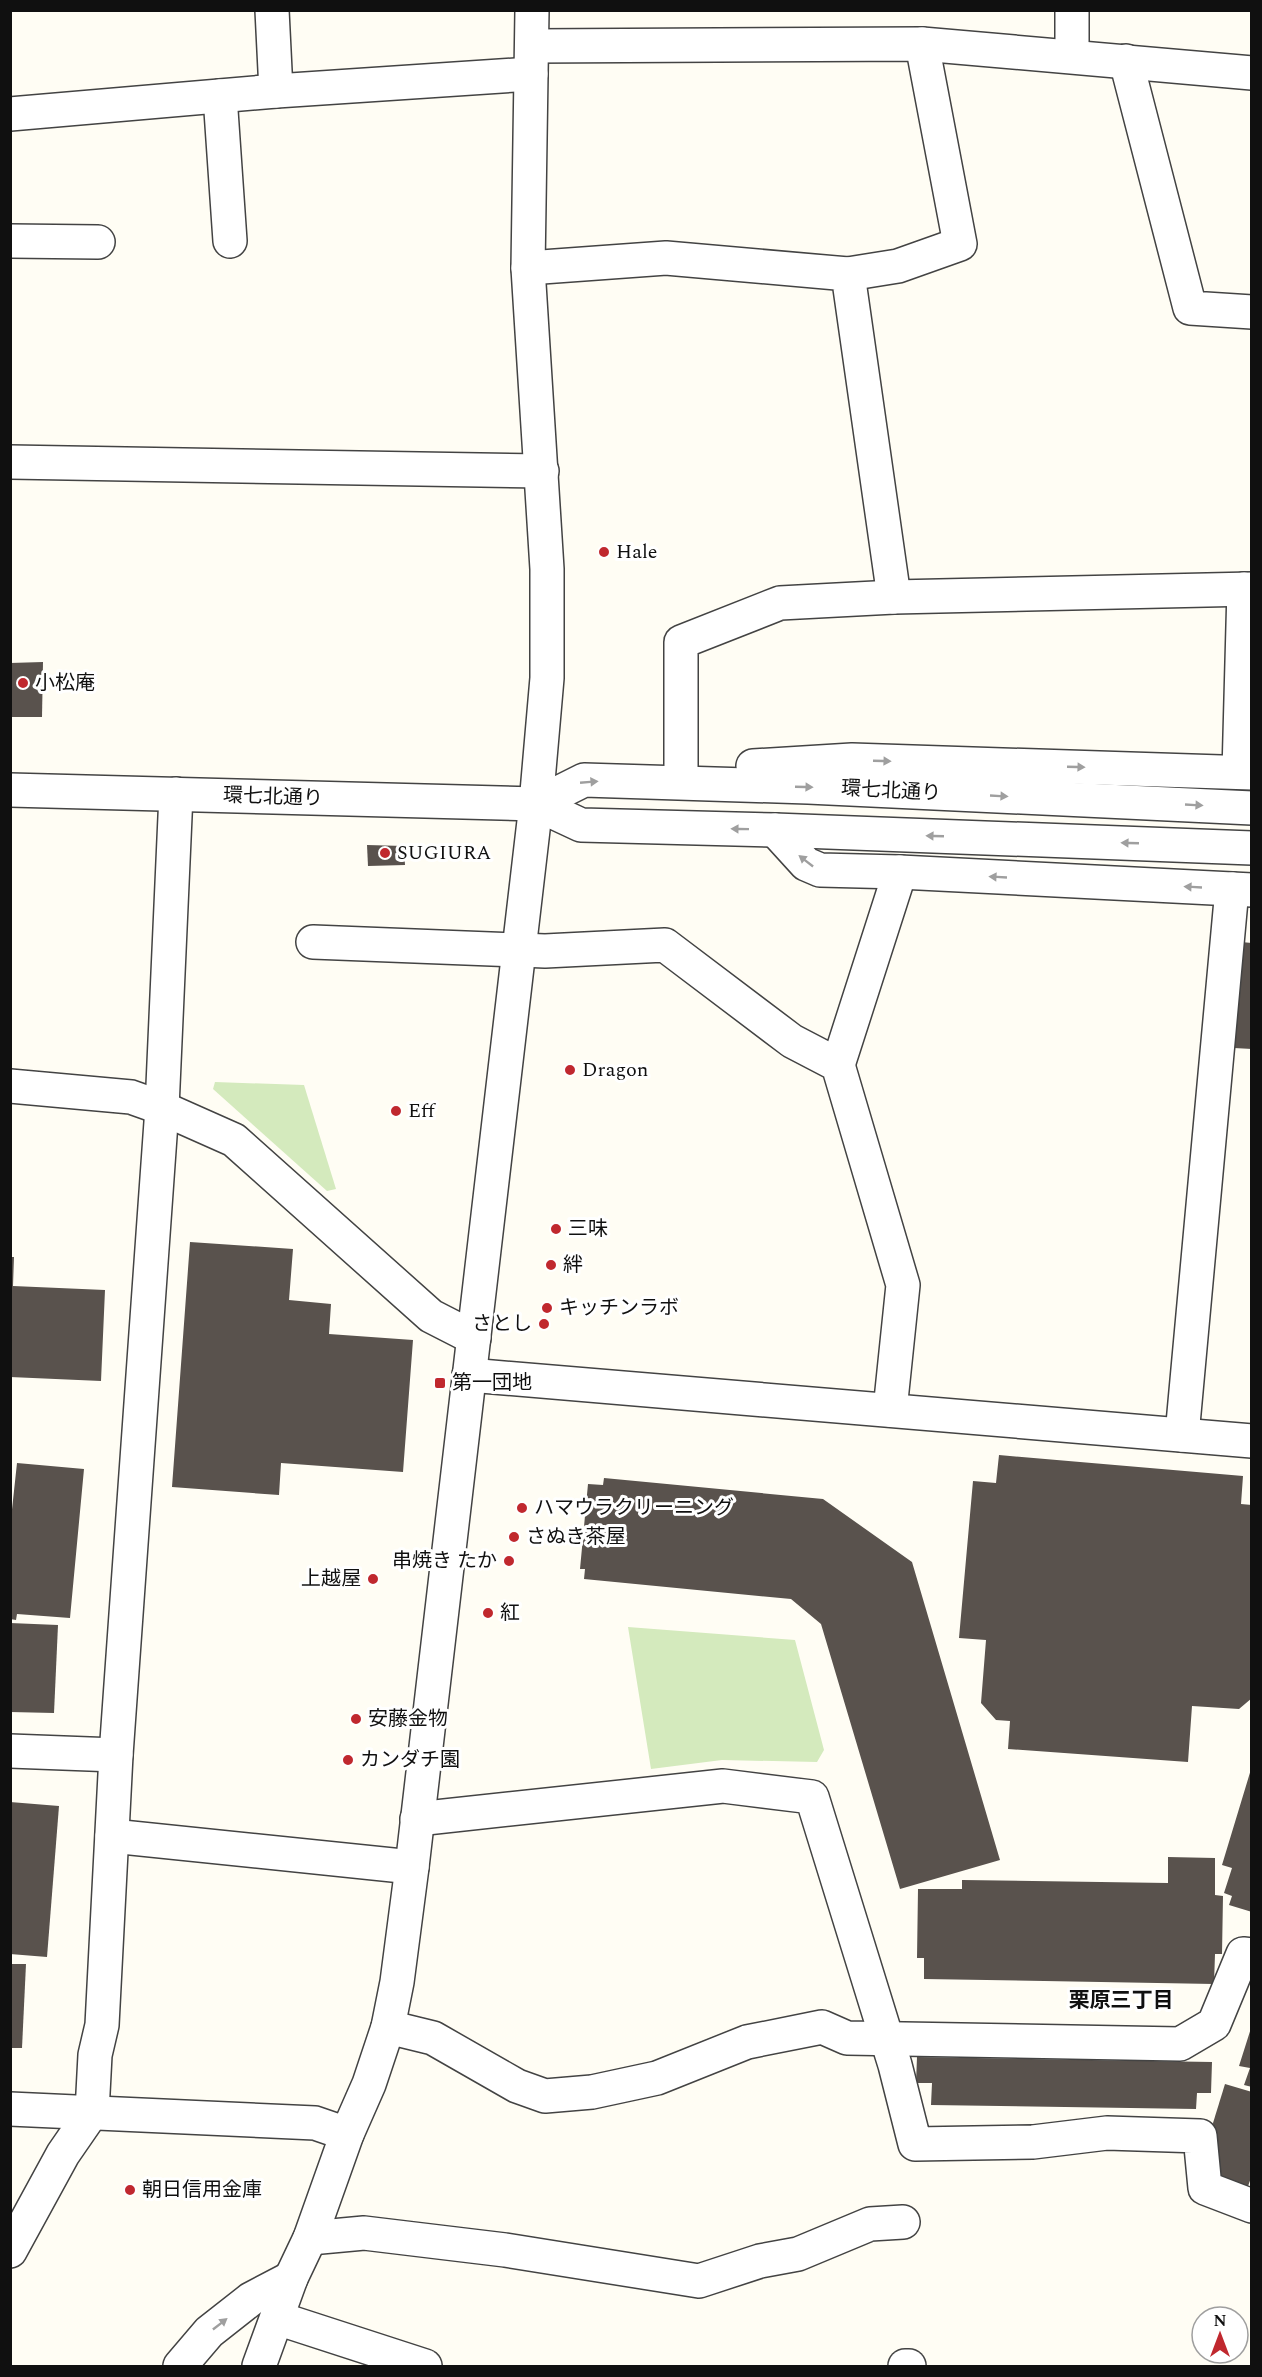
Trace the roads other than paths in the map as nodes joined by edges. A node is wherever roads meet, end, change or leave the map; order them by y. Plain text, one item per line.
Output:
1 (272, 10) edge
2 (532, 10) edge
3 (1072, 10) edge
4 (922, 44) junction
5 (1072, 56) junction
6 (532, 60) junction
7 (1126, 61) junction
8 (1251, 73) edge
9 (276, 91) junction
10 (220, 96) junction
11 (10, 114) edge
12 (10, 241) edge
13 (230, 241) dead end
14 (98, 242) dead end
15 (528, 268) junction
16 (848, 274) junction
17 (1251, 312) edge
18 (10, 462) edge
19 (542, 471) junction
20 (1248, 589) edge
21 (894, 597) junction
22 (1245, 772) edge
23 (669, 777) junction
24 (10, 790) edge
25 (176, 794) junction
26 (536, 804) junction
27 (1251, 808) edge
28 (775, 830) junction
29 (1251, 848) edge
30 (900, 872) junction
31 (1242, 890) edge
32 (313, 942) dead end
33 (517, 951) junction
34 (838, 1065) junction
35 (10, 1086) edge
36 (162, 1108) junction
37 (474, 1338) junction
38 (469, 1375) junction
39 (890, 1410) junction
40 (1182, 1435) junction
41 (1251, 1441) edge
42 (10, 1751) edge
43 (116, 1755) junction
44 (417, 1819) junction
45 (112, 1836) junction
46 (412, 1867) junction
47 (1251, 1955) edge
48 (388, 2027) junction
49 (885, 2038) junction
50 (10, 2109) edge
51 (92, 2112) junction
52 (347, 2134) junction
53 (1251, 2206) edge
54 (903, 2222) dead end
55 (310, 2238) junction
56 (10, 2251) edge
57 (291, 2278) junction
58 (277, 2318) junction
59 (180, 2367) edge
60 (259, 2367) edge
61 (425, 2367) edge

1 - 9 street
2 - 6 street
3 - 5 street
4 - 5 street
4 - 6 street
4 - 16 street
5 - 7 street
6 - 9 street
6 - 15 street
7 - 8 street
7 - 17 street
9 - 10 street
10 - 11 street
10 - 13 street
12 - 14 street
15 - 16 street
15 - 19 street
16 - 21 street
18 - 19 street
19 - 26 street
20 - 21 street
20 - 22 street
21 - 23 street
23 -> 22 street
26 -> 23 street, 環七北通り
23 -> 27 street, 環七北通り
24 - 25 street, 環七北通り
25 - 26 street, 環七北通り
25 - 36 street
28 -> 26 street, 環七北通り
26 - 33 street
29 -> 28 street, 環七北通り
30 -> 28 street
31 -> 30 street
30 - 34 street
31 - 40 street
32 - 33 street
33 - 34 street
33 - 37 street
34 - 39 street
35 - 36 street
36 - 37 street
36 - 43 street
37 - 38 street
38 - 39 street
38 - 44 street
39 - 40 street
40 - 41 street
42 - 43 street
43 - 45 street
44 - 46 street
44 - 49 street
45 - 46 street
45 - 51 street
46 - 48 street
47 - 49 street
48 - 49 street
48 - 52 street
49 - 53 street
50 - 51 street
51 - 52 street
51 - 56 street
52 - 55 street
54 - 55 street
55 - 57 street
57 - 58 street
59 -> 57 street
58 - 60 street
58 - 61 street

